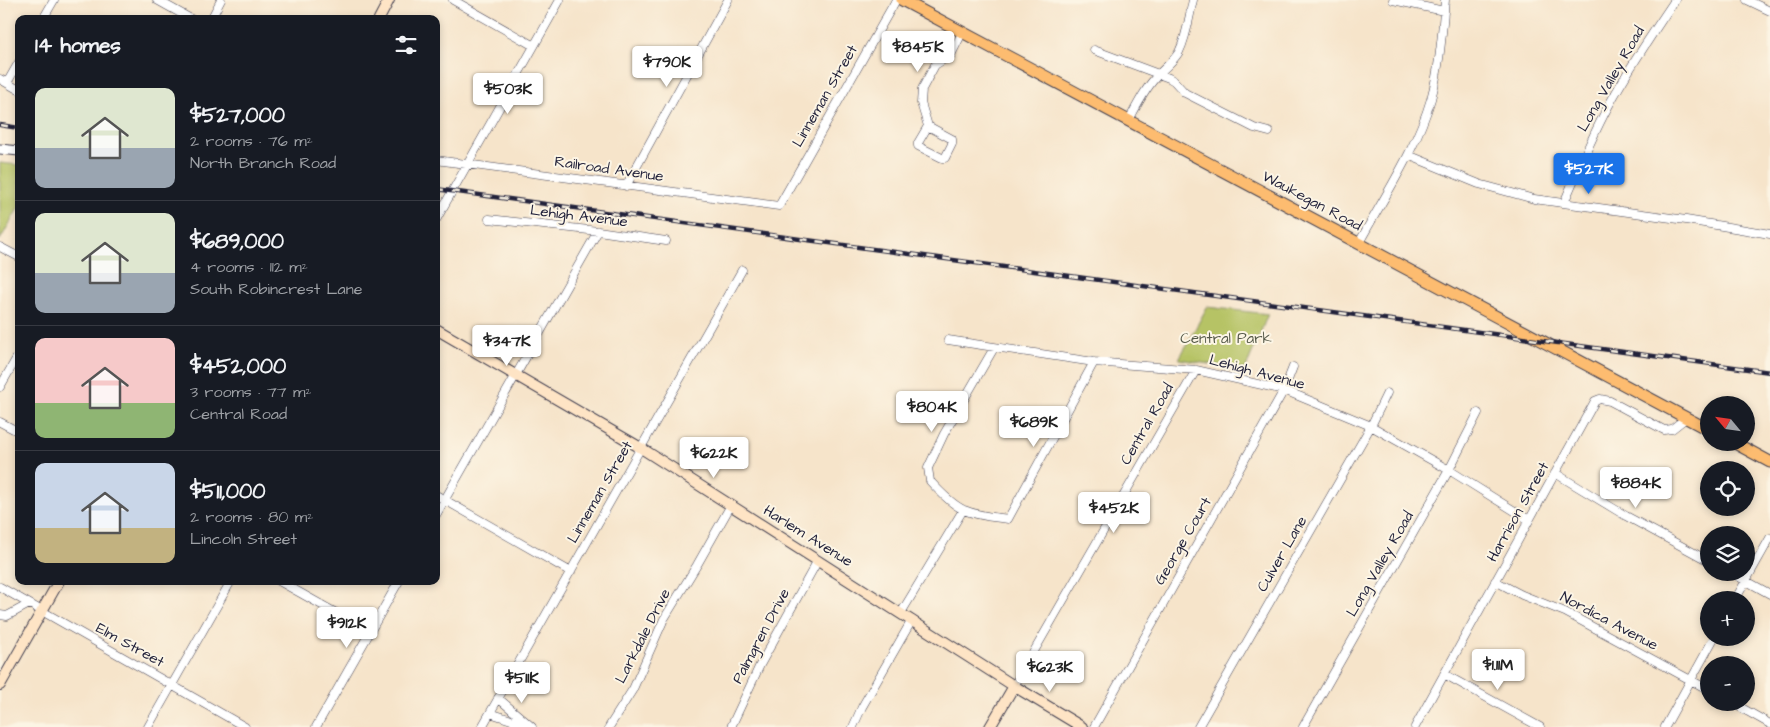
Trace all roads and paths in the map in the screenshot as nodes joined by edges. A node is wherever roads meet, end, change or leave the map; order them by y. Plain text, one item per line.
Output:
1 (54, 0) edge
2 (157, 0) edge
3 (221, 0) edge
4 (389, 0) edge
5 (453, 0) edge
6 (560, 0) edge
7 (728, 0) edge
8 (896, 0) edge
9 (902, 0) edge
10 (1193, 0) edge
11 (1393, 0) edge
12 (1445, 0) edge
13 (1675, 0) edge
14 (1747, 0) edge
15 (1444, 11) junction
16 (1770, 12) edge
17 (45, 15) edge
18 (184, 15) edge
19 (213, 15) edge
20 (381, 15) edge
21 (962, 33) junction
22 (534, 46) junction
23 (1094, 50) dead end
24 (15, 67) edge
25 (1157, 75) junction
26 (3, 81) edge
27 (15, 88) edge
28 (1129, 120) junction
29 (928, 126) junction
30 (1269, 132) dead end
31 (0, 149) edge
32 (15, 151) edge
33 (1408, 155) junction
34 (440, 160) edge
35 (468, 164) junction
36 (626, 186) junction
37 (1564, 203) junction
38 (779, 206) joint
39 (440, 213) edge
40 (489, 219) dead end
41 (598, 231) junction
42 (1770, 234) edge
43 (666, 241) dead end
44 (1359, 243) junction
45 (0, 247) edge
46 (15, 255) edge
47 (742, 270) dead end
48 (440, 331) edge
49 (948, 340) dead end
50 (994, 348) junction
51 (15, 361) edge
52 (1094, 362) junction
53 (1293, 367) dead end
54 (1196, 370) junction
55 (516, 374) junction
56 (0, 387) edge
57 (1284, 390) junction
58 (1387, 393) dead end
59 (1478, 413) dead end
60 (1686, 418) junction
61 (0, 422) edge
62 (1700, 425) edge
63 (1371, 426) junction
64 (15, 430) edge
65 (641, 448) junction
66 (1750, 451) edge
67 (1770, 462) edge
68 (1449, 470) junction
69 (1555, 474) junction
70 (440, 497) edge
71 (445, 500) junction
72 (731, 505) junction
73 (440, 508) edge
74 (963, 510) junction
75 (1529, 520) junction
76 (1770, 538) edge
77 (1700, 556) edge
78 (818, 560) junction
79 (1755, 565) edge
80 (571, 572) junction
81 (1495, 581) junction
82 (1746, 581) joint
83 (57, 585) edge
84 (229, 585) edge
85 (286, 585) edge
86 (397, 585) edge
87 (0, 587) edge
88 (1740, 591) edge
89 (1770, 594) edge
90 (29, 604) junction
91 (42, 611) junction
92 (901, 613) junction
93 (0, 615) edge
94 (912, 620) junction
95 (370, 632) junction
96 (1710, 646) edge
97 (1444, 674) junction
98 (1691, 680) junction
99 (172, 685) junction
100 (1700, 685) edge
101 (0, 686) edge
102 (1014, 686) junction
103 (498, 698) junction
104 (1747, 711) edge
105 (490, 713) junction
106 (1770, 724) edge
107 (148, 727) edge
108 (245, 727) edge
109 (316, 727) edge
110 (482, 727) edge
111 (531, 727) edge
112 (610, 727) edge
113 (731, 727) edge
114 (853, 727) edge
115 (990, 727) edge
116 (1082, 727) edge
117 (1094, 727) edge
118 (1198, 727) edge
119 (1303, 727) edge
120 (1415, 727) edge
121 (1540, 727) edge
122 (1665, 727) edge

1 - 17 street
2 - 18 street
3 - 19 street
4 - 20 main road
5 - 22 street
6 - 22 street
7 - 36 street
8 - 38 street, Linneman Street
9 - 21 main road, Waukegan Road
10 - 25 street
11 - 15 street
12 - 15 street
13 - 37 street, Long Valley Road
14 - 16 street
15 - 33 street
21 - 28 main road, Waukegan Road
21 - 29 street
22 - 35 street
23 - 25 street
24 - 26 street
25 - 28 street
25 - 30 street
26 - 27 street
28 - 44 main road, Waukegan Road
29 - 29 street
31 - 32 street
33 - 37 street
33 - 44 street
34 - 35 street, Railroad Avenue
35 - 36 street, Railroad Avenue
35 - 39 street
36 - 38 street, Railroad Avenue
37 - 42 street
40 - 41 street, Lehigh Avenue
41 - 43 street, Lehigh Avenue
41 - 55 street
44 - 60 main road, Waukegan Road
45 - 46 street
47 - 65 street, Linneman Street
48 - 55 main road, Harlem Avenue
49 - 50 street, Lehigh Avenue
50 - 52 street, Lehigh Avenue
50 - 74 street
51 - 56 street
52 - 54 street, Lehigh Avenue
52 - 74 street
53 - 57 street, George Court
54 - 57 street, Lehigh Avenue
54 - 102 street, Central Road
55 - 65 main road, Harlem Avenue
55 - 71 street
57 - 63 street, Lehigh Avenue
57 - 117 street, George Court
58 - 63 street, Culver Lane
59 - 68 street, Long Valley Road
60 - 62 main road, Waukegan Road
60 - 69 street, Harrison Street
61 - 64 street
63 - 68 street, Lehigh Avenue
63 - 118 street, Culver Lane
65 - 72 main road, Harlem Avenue
65 - 80 street, Linneman Street
66 - 67 main road
68 - 75 street, Lehigh Avenue
68 - 119 street, Long Valley Road
69 - 75 street, Harrison Street
69 - 77 street
70 - 71 street
71 - 73 street
71 - 80 street
72 - 78 main road, Harlem Avenue
72 - 112 street, Larkdale Drive
74 - 92 street
75 - 81 street, Harrison Street
76 - 79 street
78 - 92 main road, Harlem Avenue
78 - 113 street, Palmgren Drive
80 - 103 street, Linneman Street
81 - 97 street, Harrison Street
81 - 98 street, Nordica Avenue
82 - 88 street
82 - 89 street
83 - 91 main road
84 - 99 street
85 - 95 street
86 - 95 street
87 - 90 street, Elm Street
90 - 91 street, Elm Street
90 - 93 street
91 - 99 street, Elm Street
91 - 101 main road
92 - 94 main road, Harlem Avenue
94 - 102 main road, Harlem Avenue
94 - 114 street
95 - 109 street
96 - 98 street
97 - 120 street, Harrison Street
97 - 121 street
98 - 100 street, Nordica Avenue
98 - 122 street
99 - 107 street
99 - 108 street, Elm Street
102 - 115 main road, Central Road
102 - 116 main road, Harlem Avenue
103 - 105 street, Linneman Street
103 - 111 street
104 - 106 street
105 - 110 street, Linneman Street
105 - 111 street

